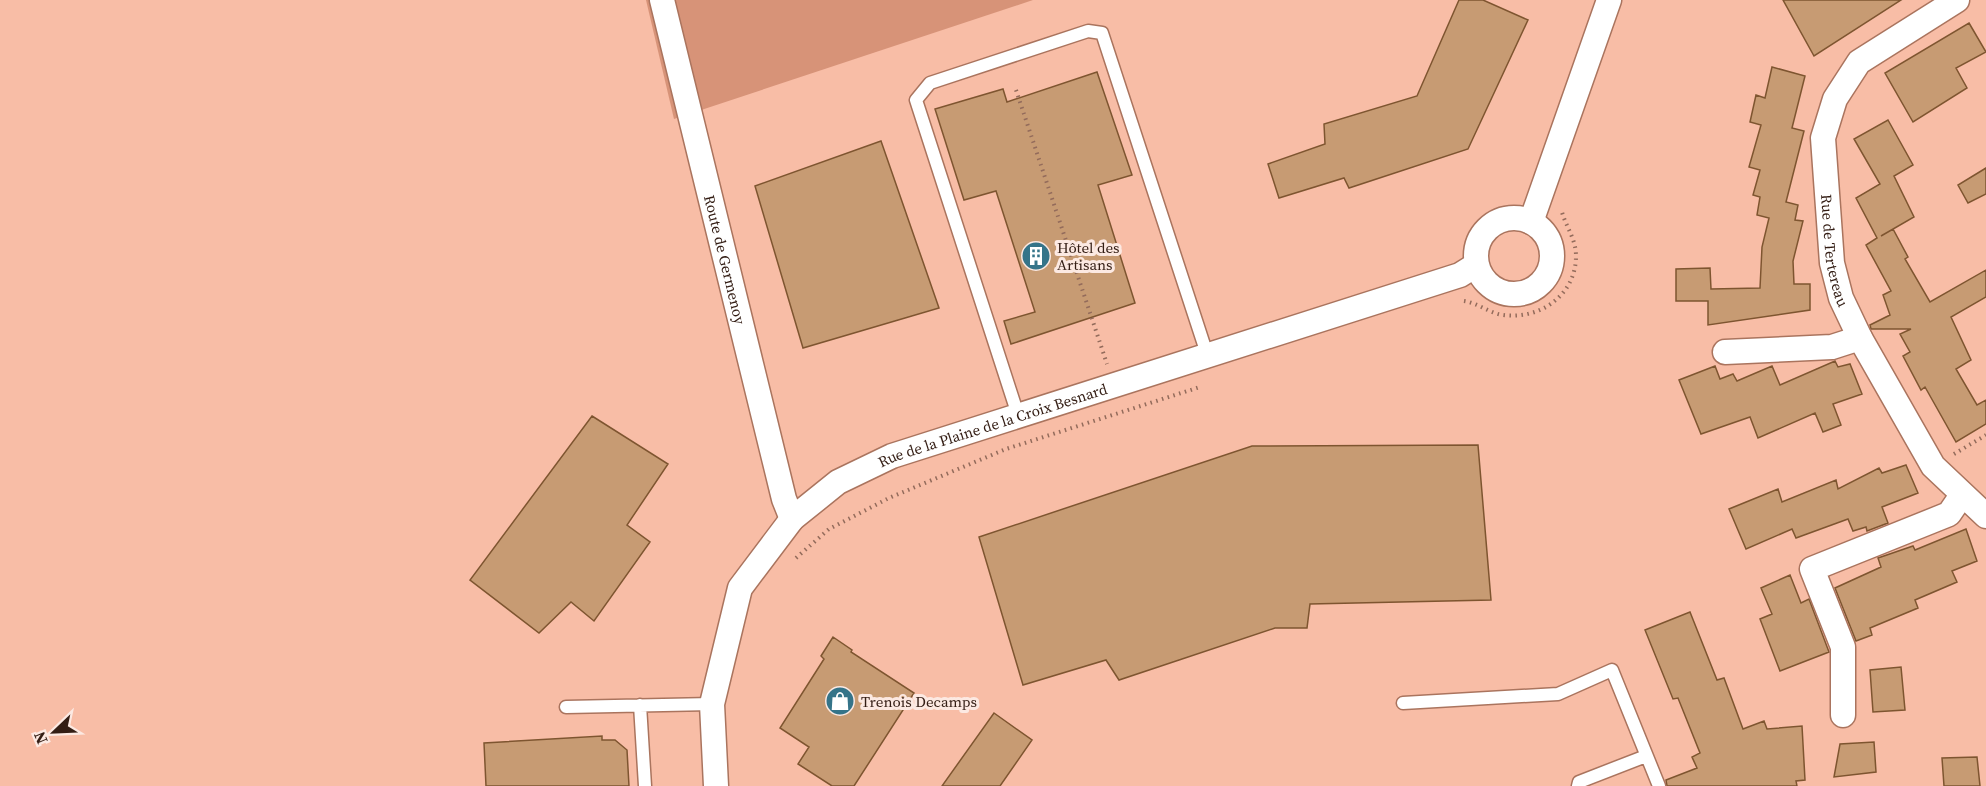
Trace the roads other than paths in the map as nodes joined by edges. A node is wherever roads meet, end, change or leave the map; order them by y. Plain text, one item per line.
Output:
1 (662, 0) edge
2 (1609, 0) edge
3 (1957, 0) edge
4 (1531, 222) junction
5 (1476, 265) junction
6 (1860, 338) junction
7 (1725, 352) dead end
8 (1207, 354) junction
9 (1018, 415) junction
10 (1962, 495) junction
11 (1986, 516) edge
12 (792, 519) junction
13 (1403, 703) dead end
14 (712, 704) junction
15 (640, 705) junction
16 (566, 707) dead end
17 (1843, 715) dead end
18 (1647, 756) junction
19 (645, 786) edge
20 (716, 786) edge
21 (1578, 786) edge
22 (1659, 786) edge

1 - 12 street, Route de Germenoy
2 - 4 street
3 - 6 street, Rue de Tertereau
4 - 5 street
4 - 5 street
5 - 8 street, Rue de la Plaine de la Croix Besnard
6 - 7 street
6 - 10 street, Rue de Tertereau
8 - 9 street, Rue de la Plaine de la Croix Besnard
8 - 9 lane
9 - 12 street, Rue de la Plaine de la Croix Besnard
10 - 11 street, Rue de Tertereau
10 - 17 street
12 - 14 street, Rue de la Plaine de la Croix Besnard
13 - 18 lane
14 - 15 lane
14 - 20 street, Rue de la Plaine de la Croix Besnard
15 - 16 lane
15 - 19 lane
18 - 21 lane
18 - 22 lane

